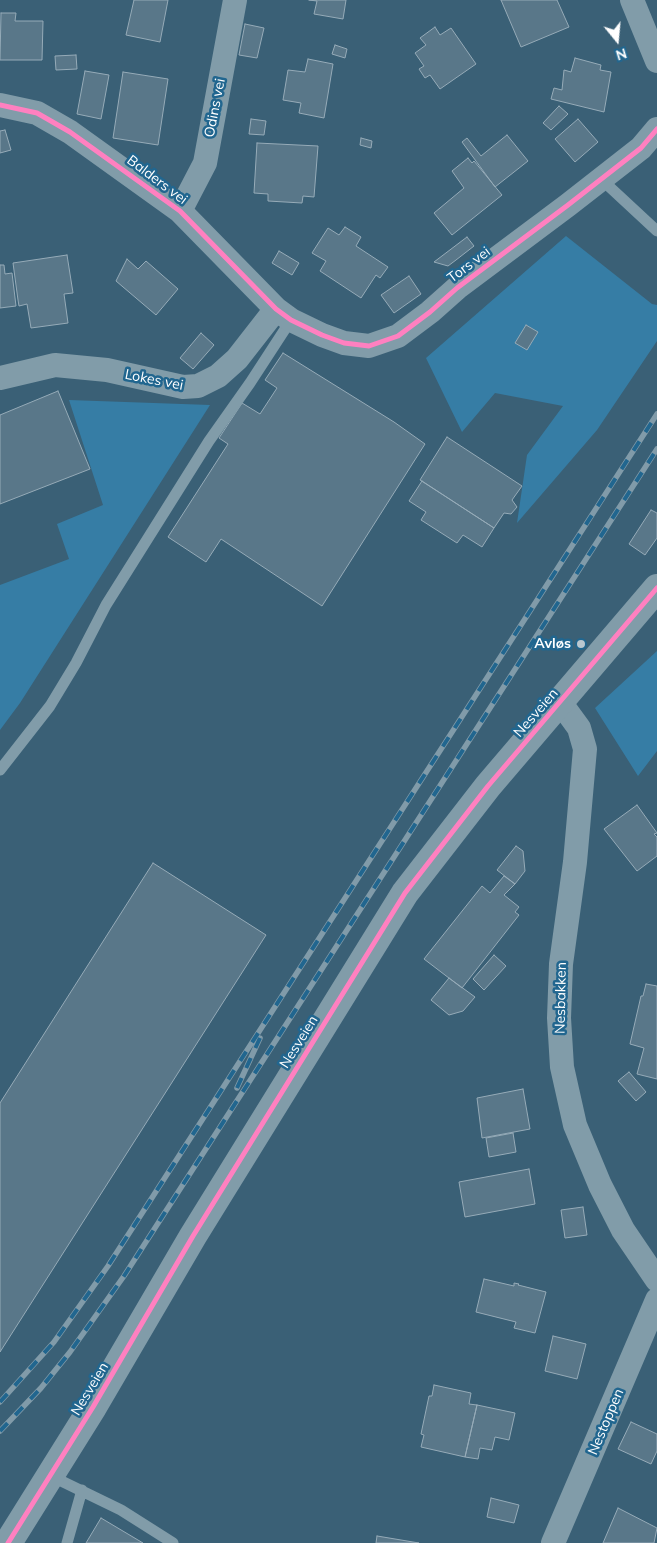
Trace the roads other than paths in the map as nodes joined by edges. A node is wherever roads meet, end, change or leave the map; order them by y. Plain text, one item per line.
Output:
1 (235, 0) edge
2 (632, 0) edge
3 (657, 61) edge
4 (0, 105) edge
5 (657, 129) edge
6 (601, 179) junction
7 (180, 210) junction
8 (657, 231) edge
9 (284, 314) junction
10 (0, 378) edge
11 (657, 588) edge
12 (560, 702) junction
13 (0, 770) edge
14 (657, 1280) edge
15 (657, 1300) edge
16 (51, 1476) junction
17 (82, 1490) junction
18 (8, 1543) edge
19 (68, 1543) edge
20 (173, 1543) edge
21 (553, 1543) edge

1 - 7 street, Odins vei
2 - 3 street
4 - 7 street, Balders vei
5 - 6 street, Tors vei
6 - 8 lane
6 - 9 street, Tors vei
7 - 9 street, Balders vei
9 - 10 street, Lokes vei
9 - 13 lane
11 - 12 street, Nesveien
12 - 14 street, Nesbakken
12 - 16 street, Nesveien
15 - 21 street, Nestoppen
16 - 17 lane
16 - 18 street, Nesveien
17 - 19 lane
17 - 20 lane

